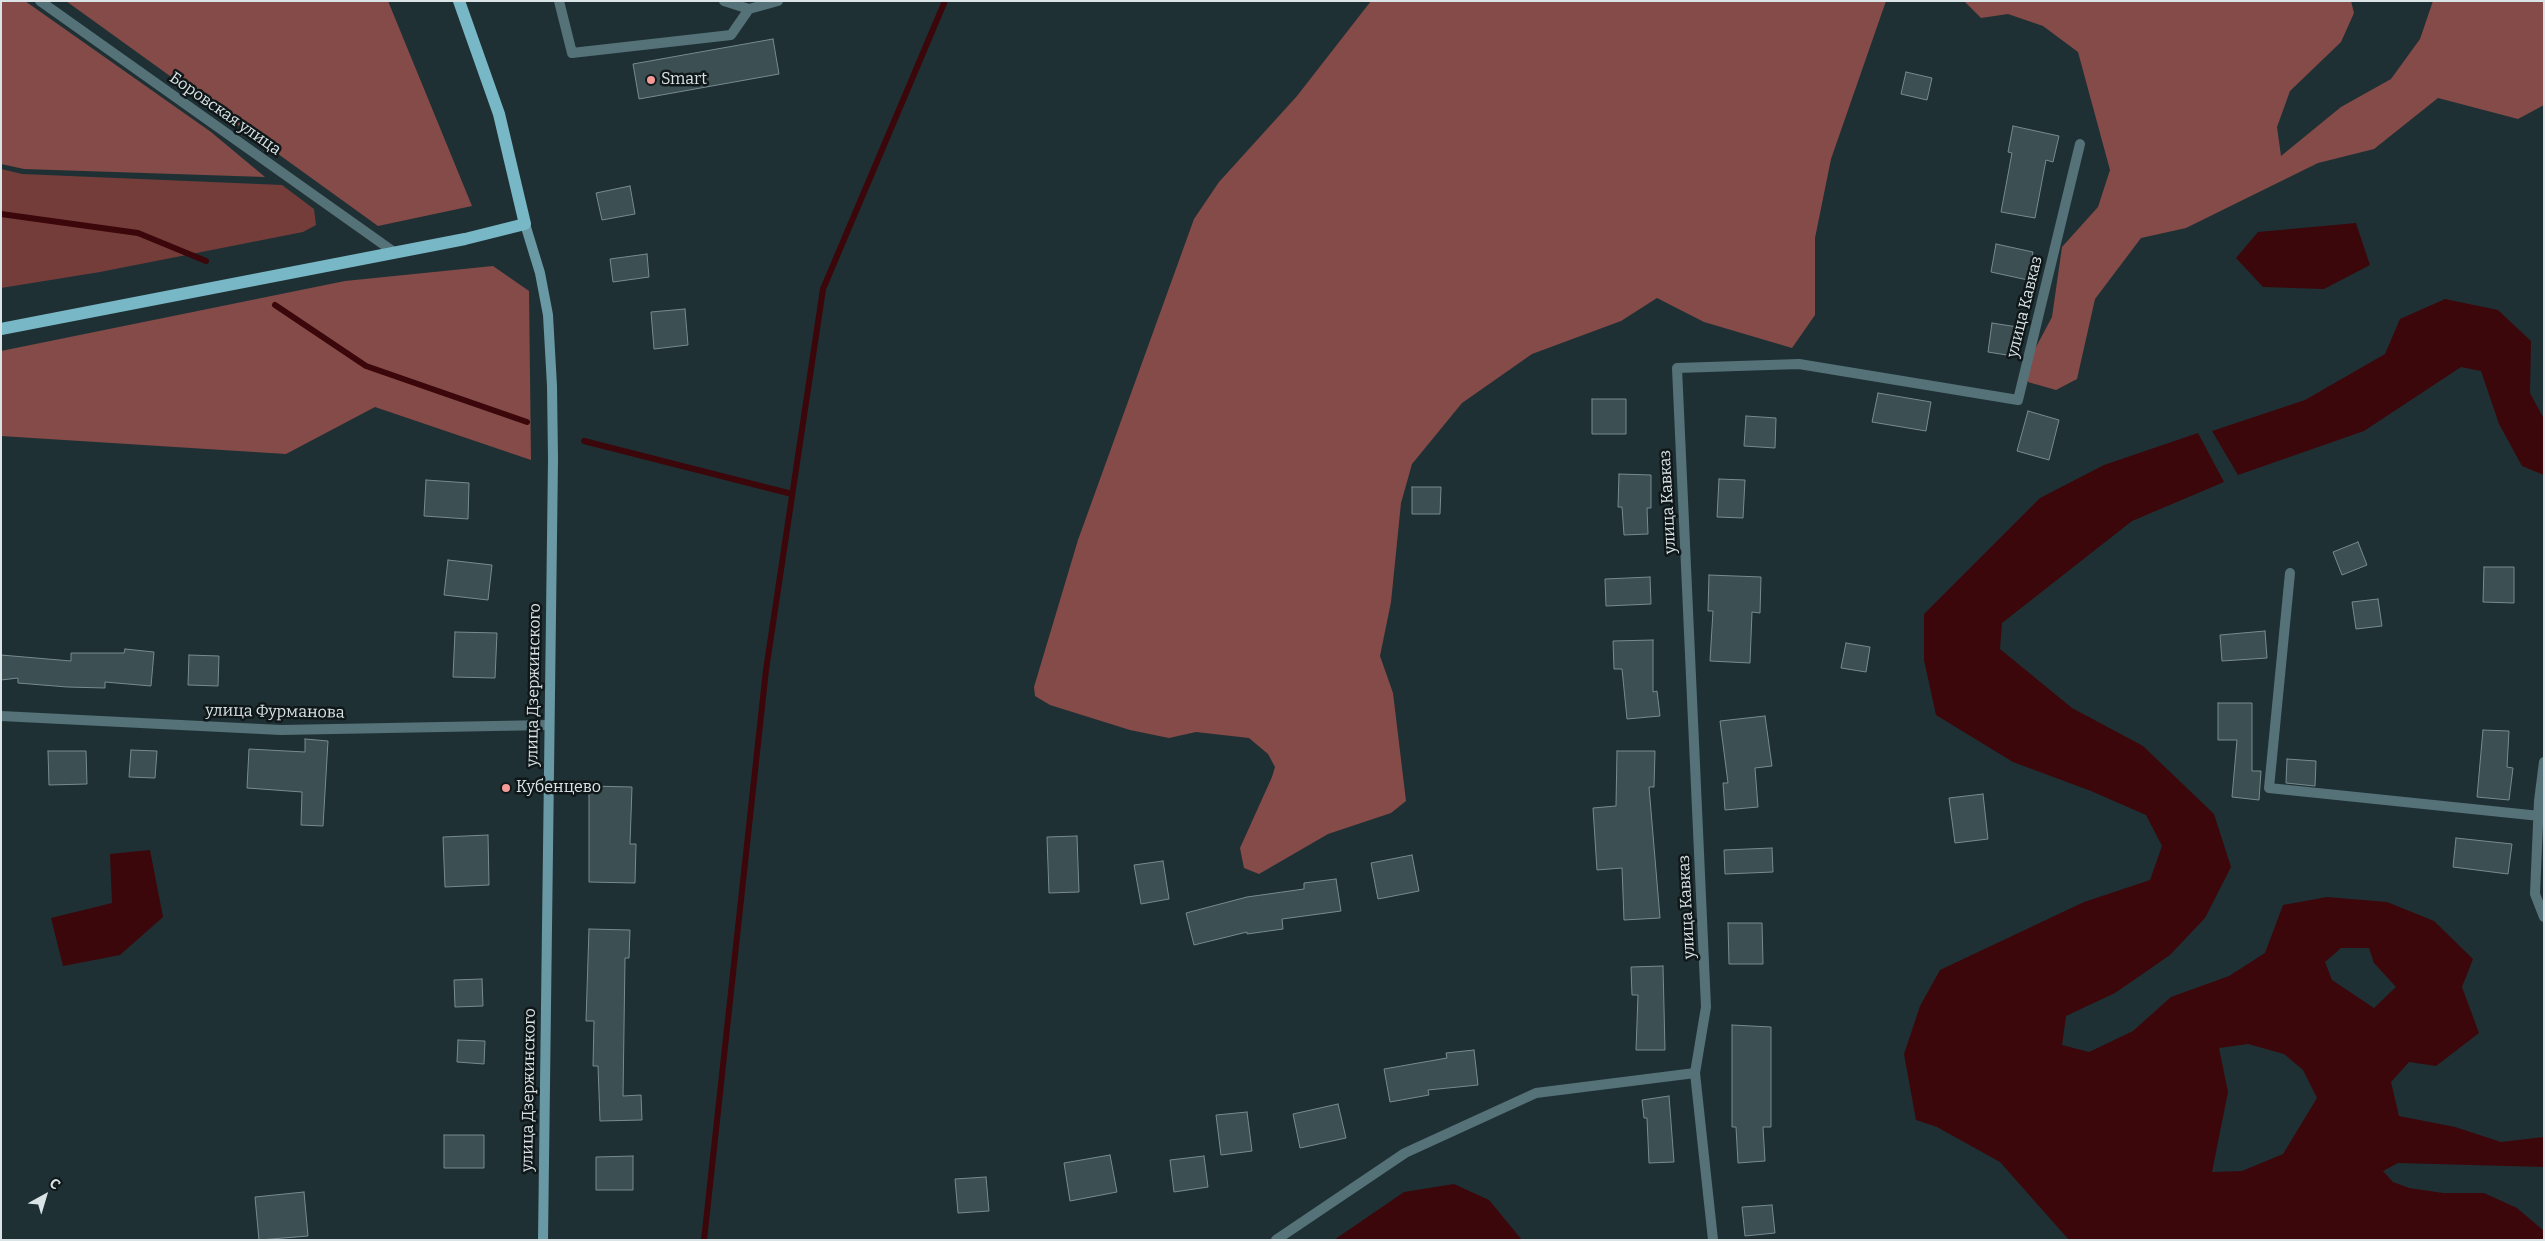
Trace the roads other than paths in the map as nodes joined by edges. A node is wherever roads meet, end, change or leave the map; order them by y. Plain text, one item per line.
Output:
1 (40, 1) edge
2 (460, 1) edge
3 (559, 1) edge
4 (724, 1) edge
5 (778, 1) edge
6 (748, 9) junction
7 (2080, 144) dead end
8 (525, 224) junction
9 (394, 252) junction
10 (1, 329) edge
11 (2290, 573) dead end
12 (1, 716) edge
13 (548, 725) junction
14 (2544, 762) edge
15 (2540, 816) junction
16 (2544, 917) edge
17 (1695, 1073) junction
18 (543, 1240) edge
19 (1276, 1240) edge
20 (1713, 1240) edge

1 - 9 street, Боровская улица
2 - 8 main road
3 - 6 street
4 - 6 street
5 - 6 street
7 - 17 street, улица Кавказ
8 - 9 main road
8 - 13 main road, улица Дзержинского
9 - 10 main road
11 - 15 street
12 - 13 street, улица Фурманова
13 - 18 main road, улица Дзержинского
14 - 15 street
15 - 16 street
17 - 19 street
17 - 20 street, улица Кавказ

